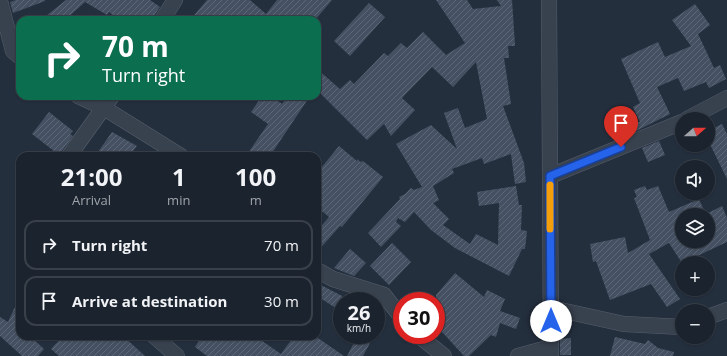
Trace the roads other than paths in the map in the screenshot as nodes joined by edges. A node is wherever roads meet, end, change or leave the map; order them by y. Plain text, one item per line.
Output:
1 (175, 0) edge
2 (549, 0) edge
3 (0, 1) edge
4 (165, 16) edge
5 (16, 54) edge
6 (727, 98) edge
7 (98, 100) edge
8 (108, 102) edge
9 (700, 112) edge
10 (675, 125) edge
11 (72, 152) edge
12 (176, 152) edge
13 (550, 176) junction
14 (321, 272) edge
15 (393, 306) edge
16 (551, 308) junction
17 (727, 310) edge
18 (715, 314) edge
19 (675, 327) edge
20 (159, 340) edge
21 (429, 344) edge
22 (551, 352) edge
23 (177, 356) edge
24 (444, 356) edge
25 (518, 356) edge

1 - 4 street
2 - 13 street
3 - 5 street
6 - 9 street
7 - 8 street
8 - 11 street
8 - 12 street
10 - 13 street
13 - 16 street
14 - 15 street
16 - 19 street
16 - 22 street
17 - 18 street
20 - 23 street
21 - 24 street
22 - 25 street

